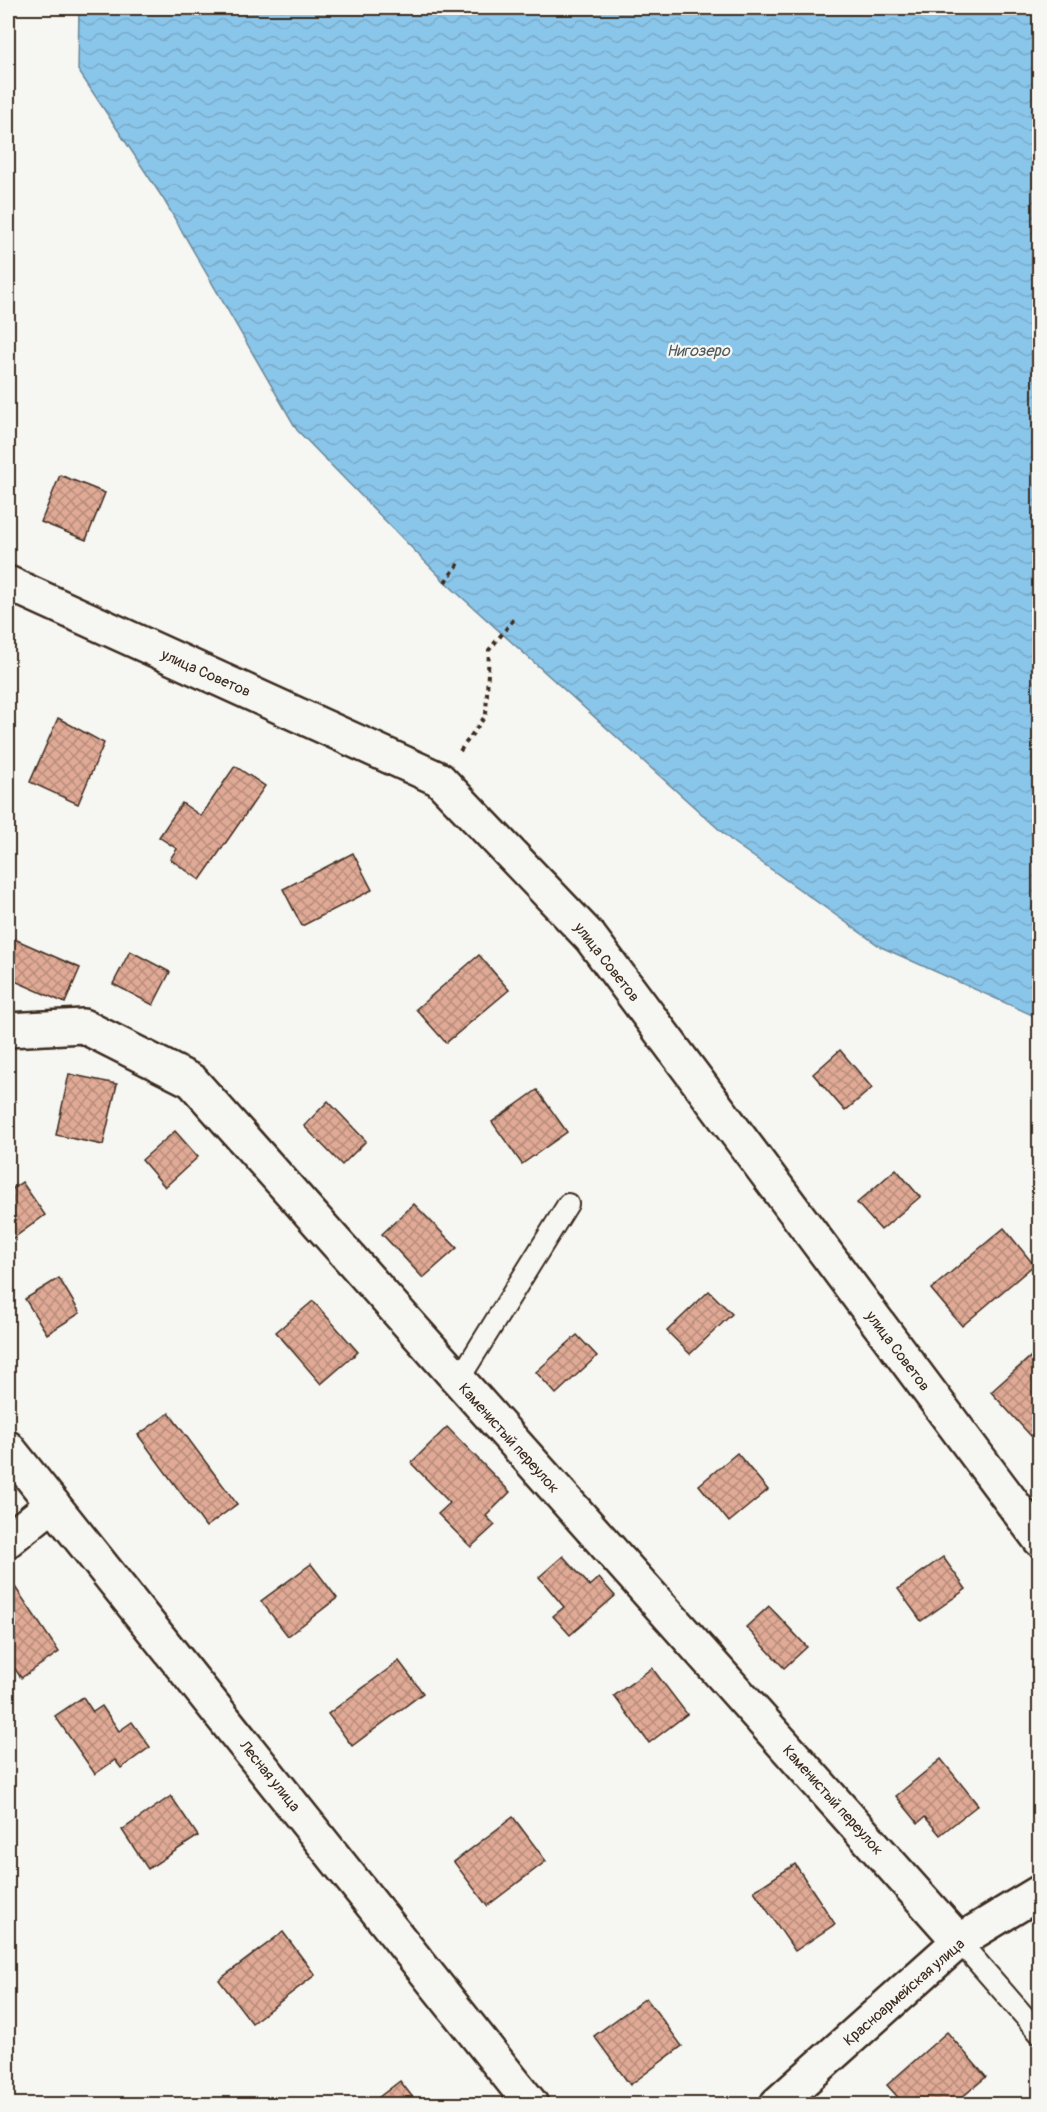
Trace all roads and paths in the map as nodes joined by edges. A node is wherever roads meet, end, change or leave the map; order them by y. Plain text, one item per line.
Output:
1 (460, 562) dead end
2 (445, 582) dead end
3 (8, 583) edge
4 (514, 619) dead end
5 (439, 779) junction
6 (8, 1030) edge
7 (568, 1204) dead end
8 (458, 1381) junction
9 (8, 1448) edge
10 (53, 1504) junction
11 (1037, 1530) edge
12 (8, 1540) edge
13 (1040, 1892) edge
14 (959, 1941) junction
15 (1040, 2034) edge
16 (531, 2104) edge
17 (777, 2104) edge

1 - 2 path
3 - 5 street, улица Советов
4 - 5 path
5 - 11 street, улица Советов
6 - 8 street, Каменистый переулок
7 - 8 lane
8 - 14 street, Каменистый переулок
9 - 10 street, Лесная улица
10 - 12 street
10 - 16 street, Лесная улица
13 - 14 street, Красноармейская улица
14 - 15 lane
14 - 17 street, Красноармейская улица

